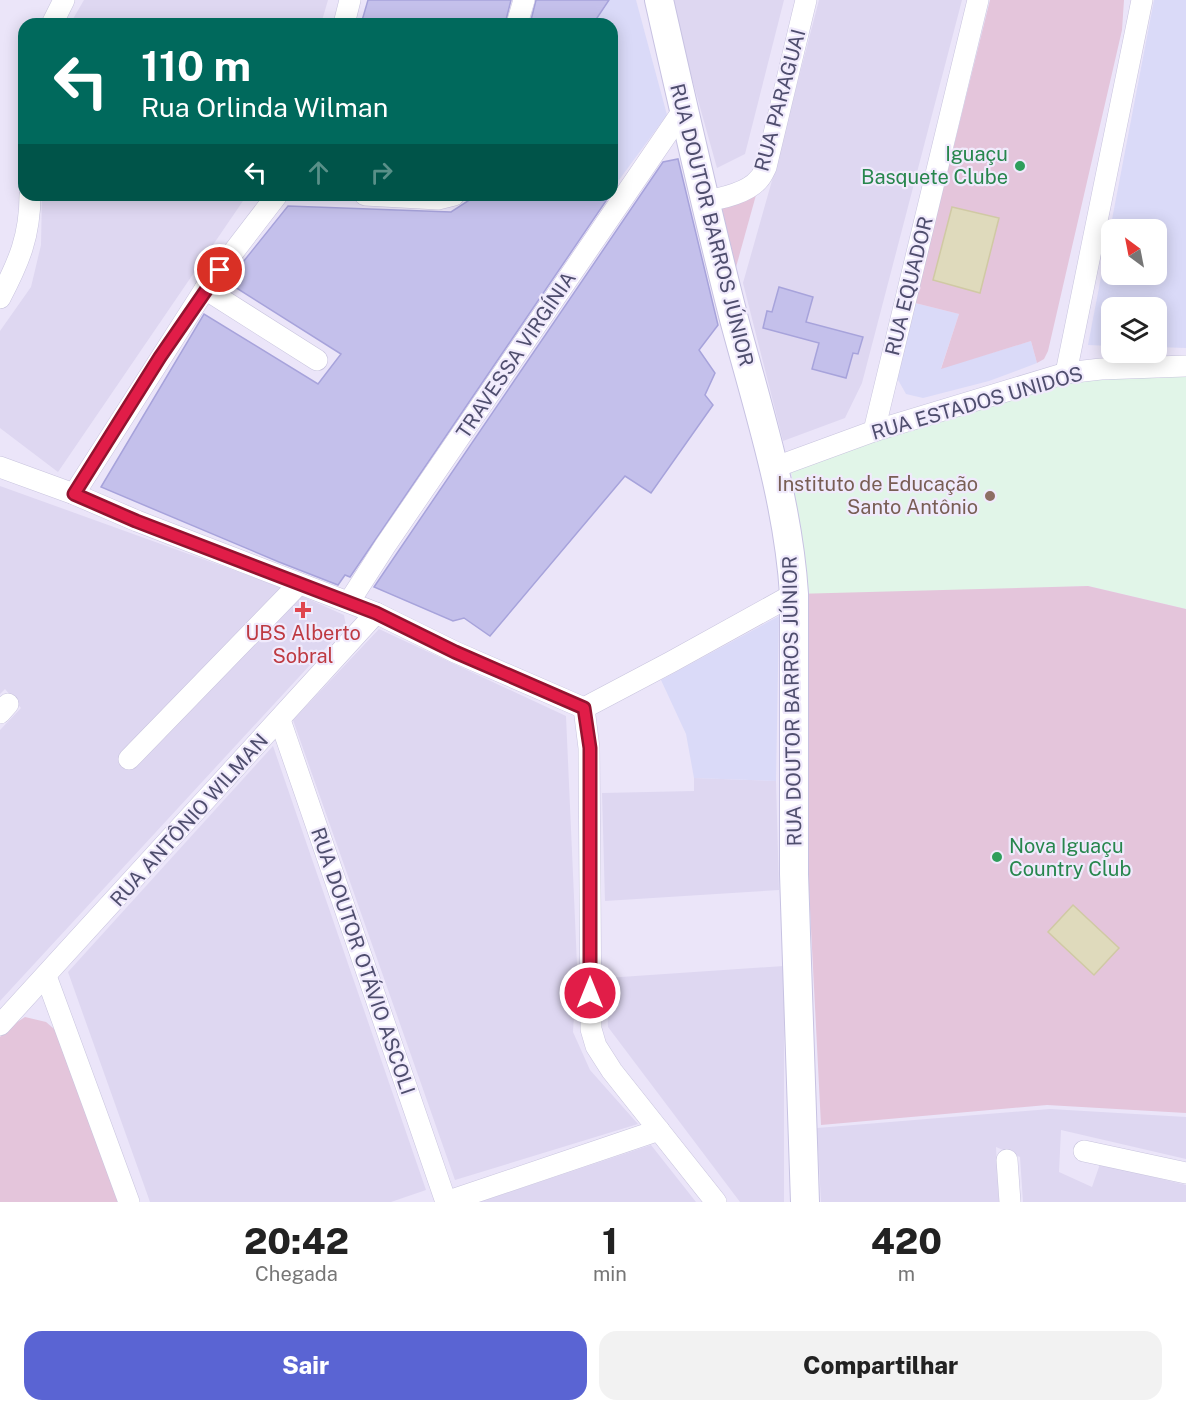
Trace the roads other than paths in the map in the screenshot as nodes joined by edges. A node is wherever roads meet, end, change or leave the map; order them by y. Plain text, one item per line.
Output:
1 (64, 0) edge
2 (350, 0) edge
3 (524, 0) edge
4 (659, 0) edge
5 (806, 0) edge
6 (978, 0) edge
7 (1142, 0) edge
8 (55, 18) edge
9 (346, 18) edge
10 (519, 18) edge
11 (684, 109) junction
12 (706, 200) junction
13 (30, 201) edge
14 (272, 201) edge
15 (8, 266) edge
16 (205, 289) junction
17 (0, 298) edge
18 (317, 360) dead end
19 (1186, 366) edge
20 (1066, 373) junction
21 (874, 431) junction
22 (773, 468) junction
23 (1, 469) edge
24 (74, 494) junction
25 (299, 584) junction
26 (794, 594) junction
27 (349, 602) junction
28 (376, 613) junction
29 (584, 708) junction
30 (280, 720) junction
31 (129, 759) dead end
32 (46, 976) junction
33 (0, 1025) edge
34 (659, 1130) junction
35 (1084, 1150) dead end
36 (1007, 1160) dead end
37 (1186, 1173) edge
38 (129, 1202) edge
39 (446, 1202) edge
40 (716, 1202) edge
41 (805, 1202) edge
42 (1010, 1202) edge

1 - 8 street
2 - 9 street
3 - 10 street
4 - 11 main road, RUA DOUTOR BARROS JÚNIOR
5 - 12 street, RUA PARAGUAI
6 - 21 street, RUA EQUADOR
7 - 20 street
11 - 12 main road, RUA DOUTOR BARROS JÚNIOR
11 - 27 street, TRAVESSA VIRGÍNIA
12 - 22 main road, RUA DOUTOR BARROS JÚNIOR
13 - 15 street
14 - 16 street
15 - 17 street
16 - 18 street
16 - 24 street
19 - 20 street, RUA ESTADOS UNIDOS
20 - 21 street, RUA ESTADOS UNIDOS
21 - 22 street, RUA ESTADOS UNIDOS
22 - 26 main road, RUA DOUTOR BARROS JÚNIOR
23 - 24 street
24 - 25 street
25 - 27 street
25 - 31 street
26 - 29 street
26 - 41 main road, RUA DOUTOR BARROS JÚNIOR
27 - 28 street
28 - 29 street
28 - 30 street, RUA ANTÔNIO WILMAN
29 - 34 street
30 - 32 street, RUA ANTÔNIO WILMAN
30 - 39 street, RUA DOUTOR OTÁVIO ASCOLI
32 - 33 street, RUA ANTÔNIO WILMAN
32 - 38 street
34 - 39 street
34 - 40 street
35 - 37 street
36 - 42 street

